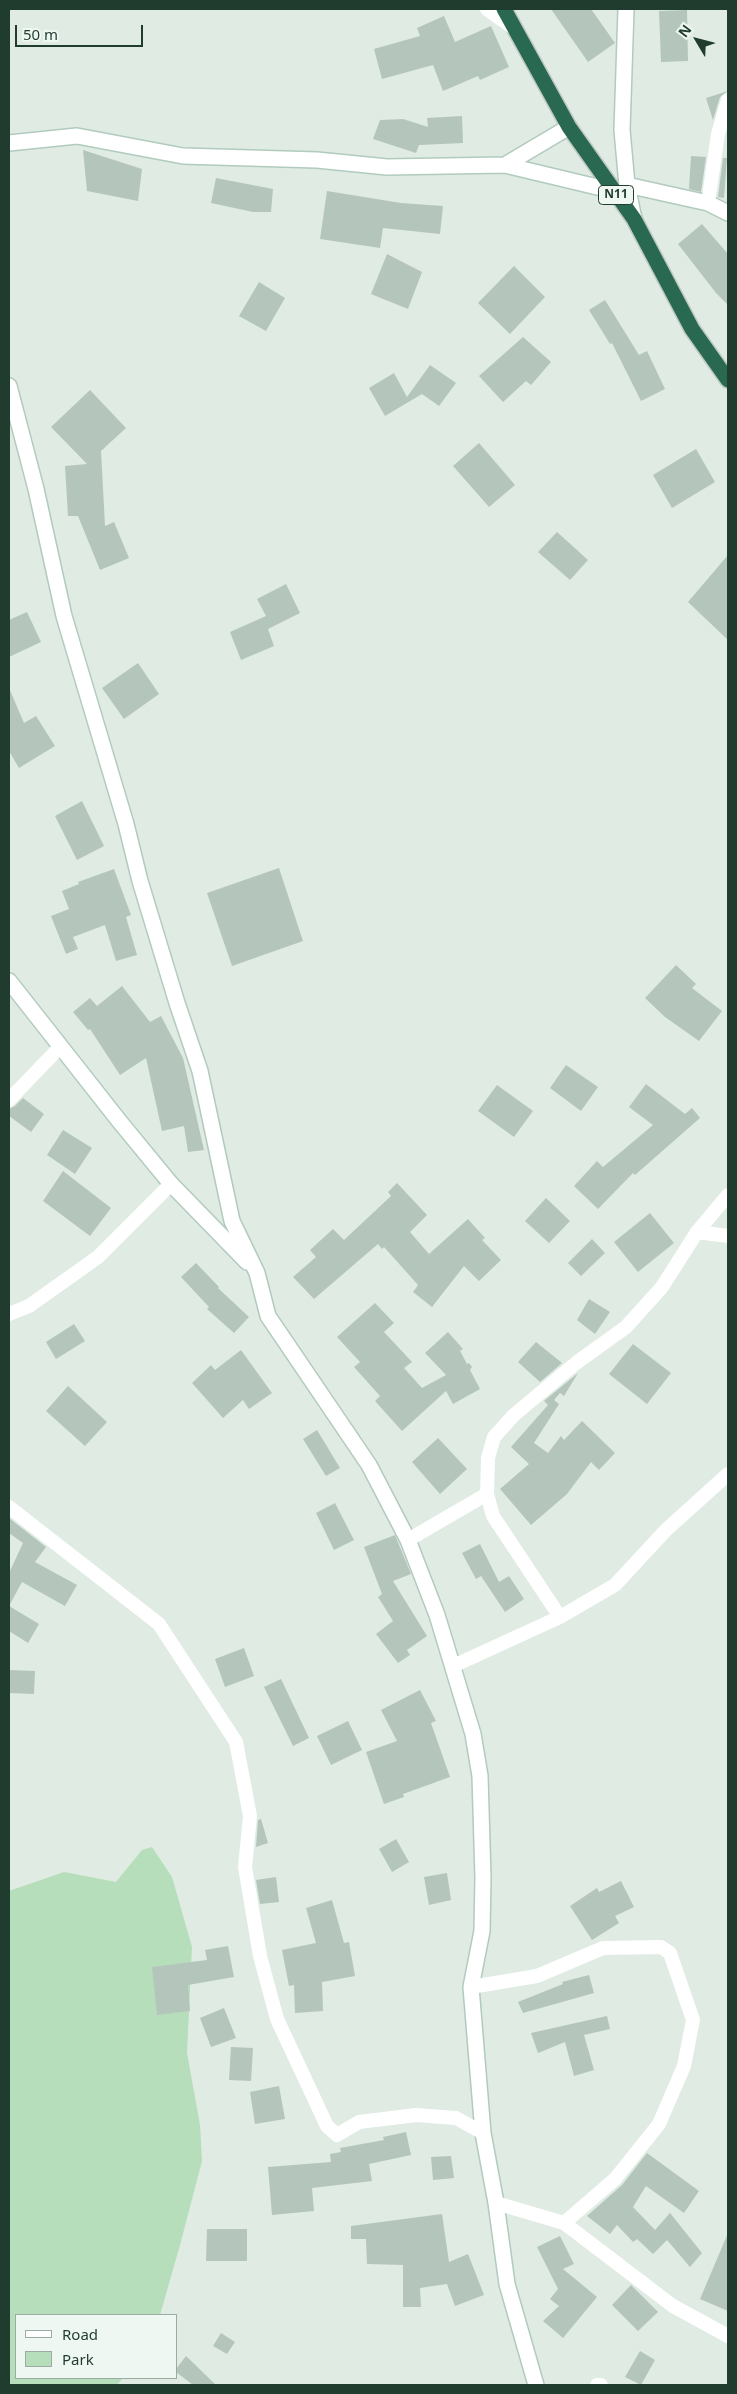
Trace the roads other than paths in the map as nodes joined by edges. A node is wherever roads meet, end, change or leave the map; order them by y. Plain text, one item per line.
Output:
1 (487, 9) edge
2 (504, 9) edge
3 (626, 9) edge
4 (515, 29) junction
5 (728, 100) edge
6 (569, 127) junction
7 (9, 143) edge
8 (505, 165) junction
9 (620, 188) junction
10 (708, 203) junction
11 (728, 212) edge
12 (728, 380) edge
13 (9, 386) edge
14 (9, 980) edge
15 (60, 1047) junction
16 (9, 1100) edge
17 (171, 1184) junction
18 (728, 1195) edge
19 (697, 1232) junction
20 (728, 1236) edge
21 (257, 1272) junction
22 (9, 1314) edge
23 (728, 1474) edge
24 (487, 1494) junction
25 (9, 1507) edge
26 (408, 1540) junction
27 (560, 1617) junction
28 (453, 1666) junction
29 (471, 1987) junction
30 (483, 2133) junction
31 (496, 2203) junction
32 (564, 2223) junction
33 (728, 2336) edge
34 (536, 2385) edge
35 (597, 2385) edge
36 (601, 2385) edge

1 - 4 street
2 - 4 highway, N11
3 - 9 main road
4 - 6 highway, N11
5 - 10 street
6 - 8 main road
6 - 9 highway, N11
7 - 8 main road
8 - 9 main road
9 - 10 main road
9 - 12 highway, N11
10 - 11 main road
13 - 21 main road
14 - 15 main road
15 - 16 street
15 - 17 main road
17 - 21 main road
17 - 22 street
18 - 19 street
19 - 20 street
19 - 24 street
21 - 26 main road
23 - 27 street
24 - 26 street
24 - 27 street
25 - 30 street
26 - 28 main road
27 - 28 street
28 - 29 main road
29 - 30 main road
29 - 32 street
30 - 31 main road
31 - 32 street
31 - 34 main road
32 - 33 street
35 - 36 street

